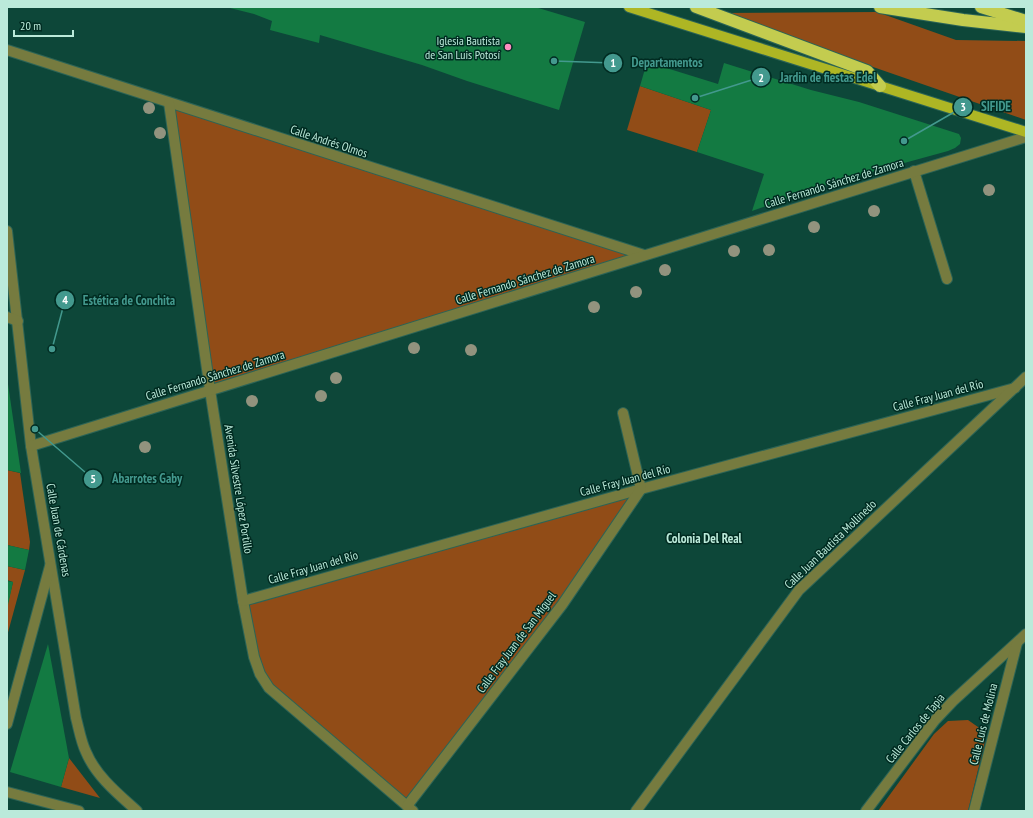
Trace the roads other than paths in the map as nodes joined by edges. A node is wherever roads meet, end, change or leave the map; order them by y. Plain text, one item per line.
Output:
1 (629, 7) edge
2 (696, 7) edge
3 (880, 7) edge
4 (981, 7) edge
5 (1026, 21) edge
6 (1026, 27) edge
7 (7, 50) edge
8 (880, 86) junction
9 (169, 103) junction
10 (1026, 132) edge
11 (1026, 137) edge
12 (914, 172) junction
13 (7, 231) edge
14 (644, 255) junction
15 (946, 280) dead end
16 (7, 317) edge
17 (18, 321) junction
18 (1026, 377) edge
19 (1015, 388) junction
20 (210, 390) junction
21 (623, 413) dead end
22 (31, 446) junction
23 (641, 489) junction
24 (51, 562) junction
25 (243, 601) junction
26 (1026, 634) edge
27 (1017, 643) junction
28 (7, 724) edge
29 (7, 792) edge
30 (410, 808) edge
31 (79, 811) edge
32 (137, 811) edge
33 (636, 811) edge
34 (866, 811) edge
35 (974, 811) edge

1 - 8 main road
2 - 8 highway
3 - 6 highway
4 - 5 highway
7 - 9 street, Calle Andrés Olmos
8 - 10 main road
9 - 14 street, Calle Andrés Olmos
9 - 20 street, Avenida Silvestre López Portillo
11 - 12 street, Calle Fernando Sánchez de Zamora
12 - 14 street, Calle Fernando Sánchez de Zamora
12 - 15 street
13 - 17 street, Calle Juan de Cárdenas
14 - 20 street, Calle Fernando Sánchez de Zamora
16 - 17 street
17 - 22 street, Calle Juan de Cárdenas
18 - 19 street, Calle Juan Bautista Mollinedo
19 - 23 street, Calle Fray Juan del Río
19 - 33 street, Calle Juan Bautista Mollinedo
20 - 22 street, Calle Fernando Sánchez de Zamora
20 - 25 street, Avenida Silvestre López Portillo
21 - 23 street
22 - 24 street, Calle Juan de Cárdenas
23 - 25 street, Calle Fray Juan del Río
23 - 30 street, Calle Fray Juan de San Miguel
24 - 28 street
24 - 32 street, Calle Juan de Cárdenas
25 - 30 street, Avenida Silvestre López Portillo
26 - 27 street, Calle Carlos de Tapia
27 - 34 street, Calle Carlos de Tapia
27 - 35 street, Calle Luis de Molina
29 - 31 street

